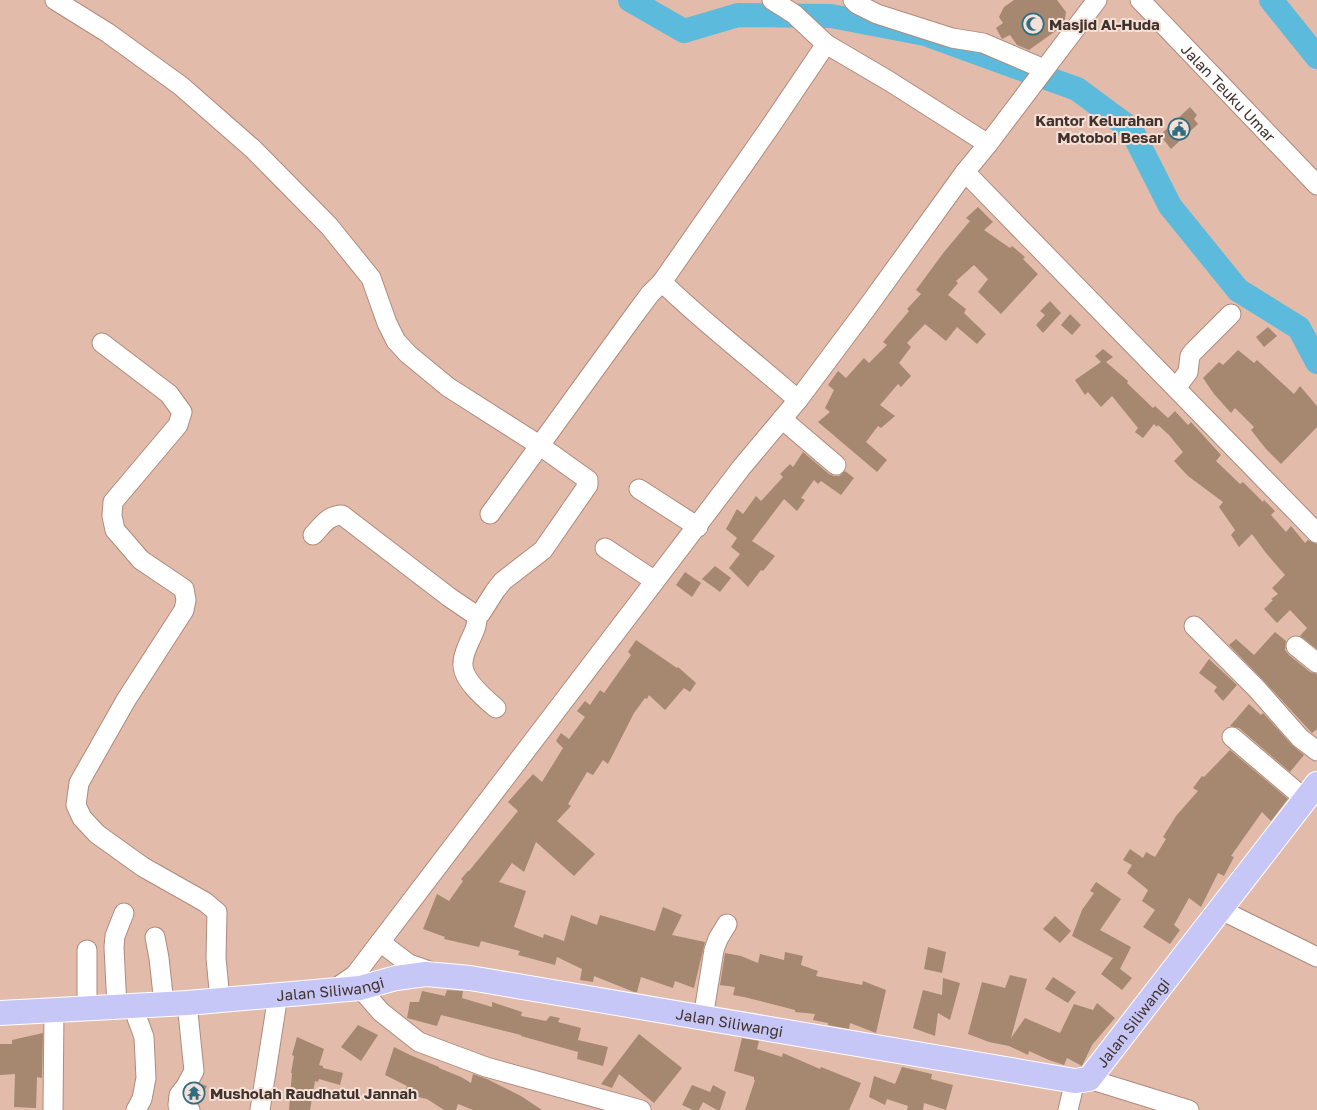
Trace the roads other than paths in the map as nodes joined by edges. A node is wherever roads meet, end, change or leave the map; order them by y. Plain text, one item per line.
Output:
1 (55, 0) edge
2 (772, 0) edge
3 (853, 0) edge
4 (1097, 0) edge
5 (1140, 0) edge
6 (826, 44) junction
7 (1040, 74) junction
8 (988, 144) junction
9 (965, 172) junction
10 (1317, 185) edge
11 (662, 282) junction
12 (1231, 314) dead end
13 (102, 343) dead end
14 (1176, 388) junction
15 (798, 400) junction
16 (782, 419) junction
17 (539, 445) junction
18 (836, 465) dead end
19 (639, 489) dead end
20 (490, 514) dead end
21 (698, 527) junction
22 (1317, 533) edge
23 (313, 536) dead end
24 (605, 548) dead end
25 (654, 582) junction
26 (478, 614) junction
27 (1194, 626) dead end
28 (1296, 646) dead end
29 (1317, 663) edge
30 (496, 708) dead end
31 (1232, 737) dead end
32 (1317, 751) edge
33 (1311, 791) edge
34 (1219, 909) junction
35 (124, 913) dead end
36 (727, 924) dead end
37 (155, 937) dead end
38 (380, 942) junction
39 (87, 950) dead end
40 (1317, 956) edge
41 (438, 974) junction
42 (360, 988) junction
43 (332, 990) junction
44 (291, 994) junction
45 (220, 1000) junction
46 (187, 1003) junction
47 (164, 1004) junction
48 (125, 1007) junction
49 (87, 1009) junction
50 (54, 1011) junction
51 (0, 1014) edge
52 (702, 1018) junction
53 (1082, 1080) junction
54 (53, 1110) edge
55 (136, 1110) edge
56 (190, 1110) edge
57 (260, 1110) edge
58 (641, 1110) edge
59 (1068, 1110) edge
60 (1189, 1110) edge

1 - 17 street
2 - 6 street
3 - 7 street
4 - 7 street
5 - 10 street, Jalan Teuku Umar
6 - 8 street
6 - 11 street
7 - 8 street
8 - 9 street
9 - 14 street
9 - 15 street
11 - 15 street
11 - 17 street
12 - 14 street
13 - 45 street
14 - 22 street
15 - 16 street
16 - 18 street
16 - 21 street
17 - 20 street
17 - 26 street
19 - 21 street
21 - 25 street
23 - 26 street
24 - 25 street
25 - 38 street
26 - 30 street
27 - 32 street
28 - 29 street
31 - 33 street
33 - 34 main road, Jalan Siliwangi
34 - 40 street
34 - 53 main road, Jalan Siliwangi
35 - 48 street
36 - 52 street
37 - 47 street
38 - 41 street
38 - 43 street
39 - 49 street
41 - 42 main road, Jalan Siliwangi
41 - 52 main road, Jalan Siliwangi
42 - 43 main road, Jalan Siliwangi
42 - 58 street
43 - 44 main road, Jalan Siliwangi
44 - 45 main road, Jalan Siliwangi
44 - 57 street
45 - 46 main road, Jalan Siliwangi
46 - 47 main road, Jalan Siliwangi
46 - 56 street
47 - 48 main road, Jalan Siliwangi
48 - 49 main road, Jalan Siliwangi
48 - 55 street
49 - 50 main road, Jalan Siliwangi
50 - 51 main road, Jalan Siliwangi
50 - 54 street
52 - 53 main road, Jalan Siliwangi
53 - 59 street
53 - 60 street

